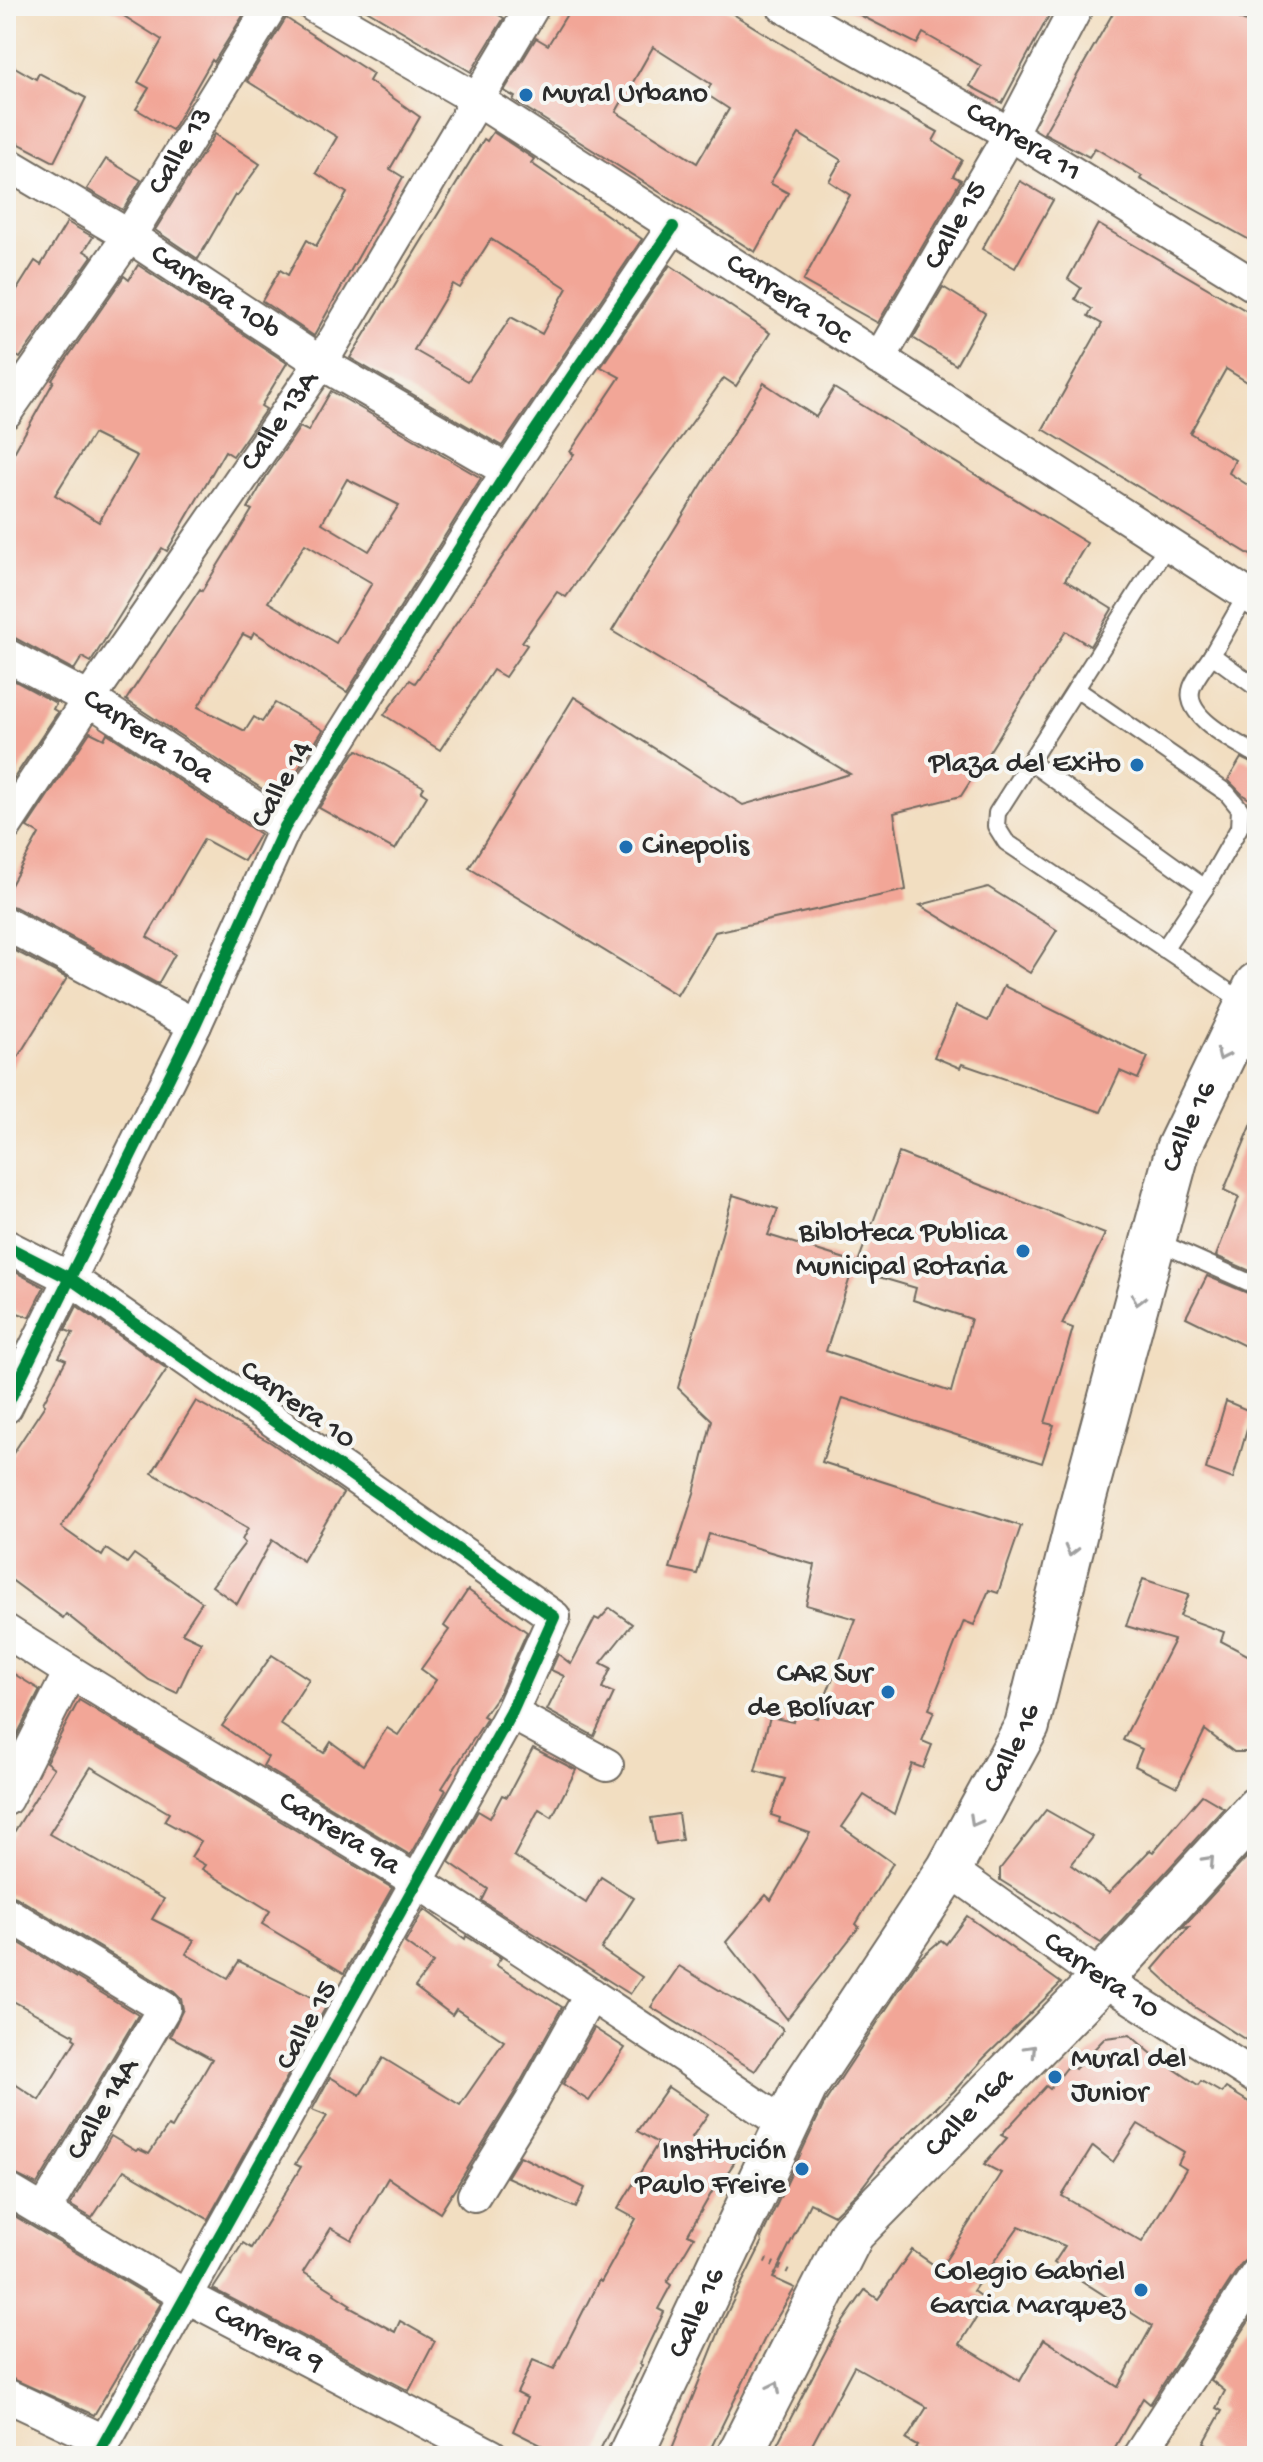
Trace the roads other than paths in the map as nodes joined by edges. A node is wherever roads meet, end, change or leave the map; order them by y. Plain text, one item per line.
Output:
1 (271, 6) edge
2 (314, 6) edge
3 (533, 6) edge
4 (1077, 6) edge
5 (785, 7) edge
6 (476, 99) junction
7 (1010, 134) junction
8 (6, 163) edge
9 (673, 227) junction
10 (129, 236) junction
11 (1257, 287) edge
12 (879, 359) junction
13 (321, 363) junction
14 (6, 412) edge
15 (508, 471) junction
16 (1168, 544) junction
17 (1252, 598) edge
18 (6, 655) edge
19 (1212, 655) junction
20 (1257, 688) edge
21 (1076, 689) junction
22 (89, 699) junction
23 (1257, 755) edge
24 (1030, 762) junction
25 (6, 825) edge
26 (285, 827) junction
27 (1205, 888) junction
28 (6, 924) edge
29 (1164, 949) junction
30 (1252, 994) edge
31 (195, 1025) junction
32 (1155, 1240) junction
33 (6, 1246) edge
34 (71, 1279) junction
35 (1257, 1286) edge
36 (6, 1407) edge
37 (554, 1617) joint
38 (6, 1631) edge
39 (70, 1672) junction
40 (511, 1713) junction
41 (607, 1765) dead end
42 (6, 1799) edge
43 (1257, 1809) edge
44 (949, 1869) junction
45 (418, 1883) junction
46 (6, 1913) edge
47 (1102, 1979) junction
48 (591, 1994) junction
49 (1257, 2078) edge
50 (787, 2126) junction
51 (6, 2189) edge
52 (474, 2195) dead end
53 (44, 2211) junction
54 (1257, 2274) edge
55 (186, 2296) junction
56 (6, 2395) edge
57 (100, 2448) edge
58 (492, 2456) edge
59 (630, 2456) edge
60 (739, 2456) edge
61 (1139, 2456) edge

1 - 10 street, Calle 13
2 - 6 street, Carrera 10c
3 - 6 street, Calle 13A
4 - 7 street, Calle 15
5 - 7 street, Carrera 11
6 - 9 street, Carrera 10c
6 - 13 street, Calle 13A
7 - 11 street, Carrera 11
7 - 12 street, Calle 15
8 - 10 street, Carrera 10b
9 - 12 street, Carrera 10c
9 - 15 street, Calle 14
10 - 13 street, Carrera 10b
10 - 14 street, Calle 13
12 - 16 street, Carrera 10c
13 - 15 street, Carrera 10b
13 - 22 street, Calle 13A
15 - 26 street, Calle 14
16 - 17 street, Carrera 10c
16 - 21 lane
17 - 19 lane
18 - 22 street, Carrera 10a
19 - 20 lane
19 - 23 lane
21 - 24 lane
21 - 27 lane
22 - 25 street, Calle 13A
22 - 26 street, Carrera 10a
24 - 27 lane
24 - 29 lane
26 - 31 street, Calle 14
27 - 29 lane
28 - 31 street
29 - 30 lane
30 -> 32 main road, Calle 16
31 - 34 street, Calle 14
32 - 35 lane
32 -> 44 main road, Calle 16
33 - 34 street, Carrera 10
34 - 36 street, Calle 14
34 - 37 street, Carrera 10
37 - 40 street, Calle 15
38 - 39 street, Carrera 9a
39 - 42 street
39 - 45 street, Carrera 9a
40 - 41 street
40 - 45 street, Calle 15
47 -> 43 main road, Calle 16a
44 - 47 street, Carrera 10
44 - 50 main road, Calle 16
45 - 48 street, Carrera 9a
45 - 55 street, Calle 15
46 - 53 street, Calle 14A
47 - 49 street, Carrera 10
60 -> 47 main road, Calle 16a
48 - 50 street, Carrera 9a
48 - 52 street
50 - 59 main road, Calle 16
51 - 53 street, Carrera 9
53 - 55 street, Carrera 9
54 - 61 street
55 - 57 street, Calle 15
55 - 58 street, Carrera 9
56 - 57 street

